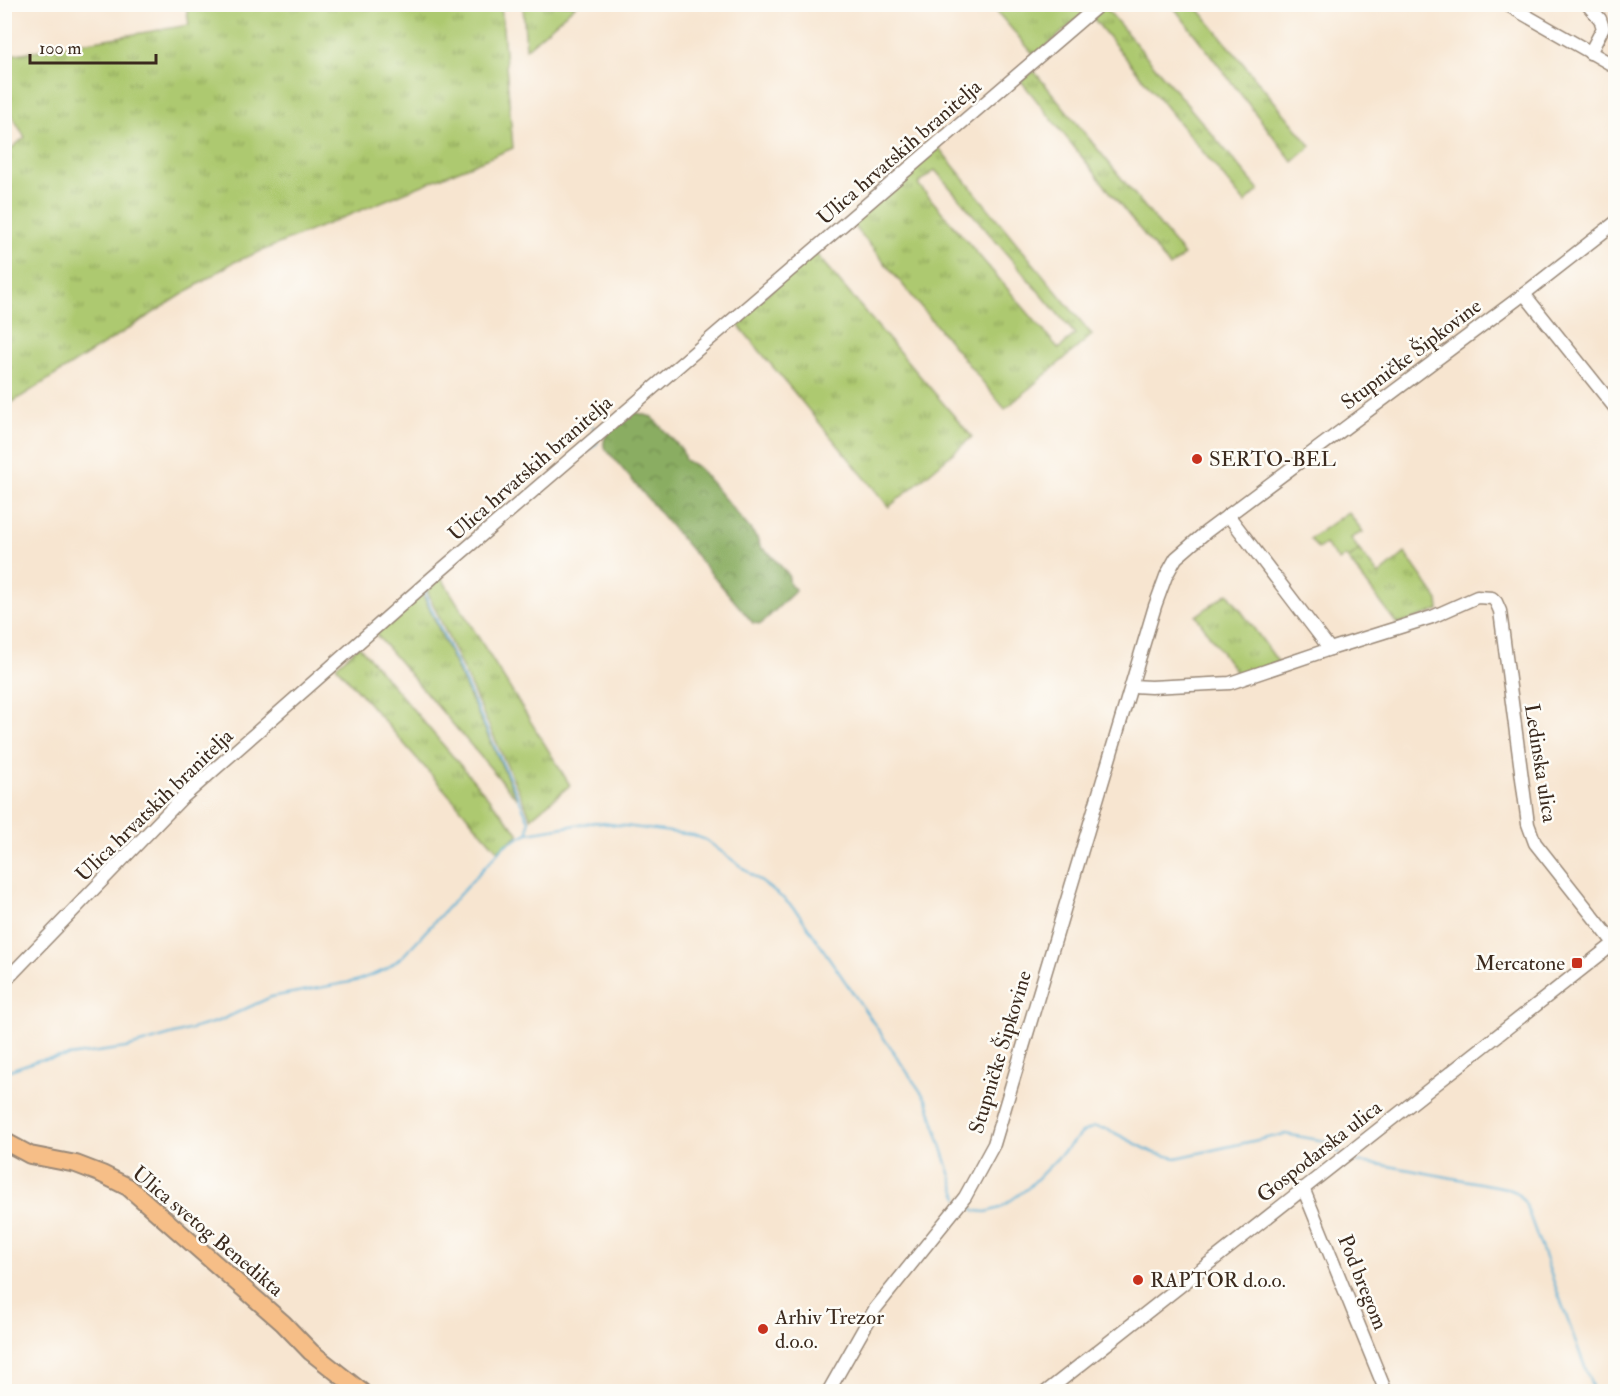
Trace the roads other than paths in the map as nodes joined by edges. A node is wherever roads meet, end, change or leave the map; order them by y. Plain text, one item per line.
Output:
1 (1100, 4) edge
2 (1506, 4) edge
3 (1587, 4) edge
4 (1590, 53) junction
5 (1616, 67) edge
6 (1616, 222) edge
7 (1524, 294) junction
8 (1616, 409) edge
9 (1228, 515) junction
10 (1330, 649) junction
11 (1132, 686) junction
12 (1615, 942) edge
13 (4, 982) edge
14 (4, 1141) edge
15 (1303, 1188) junction
16 (362, 1392) edge
17 (828, 1392) edge
18 (1046, 1392) edge
19 (1386, 1392) edge

1 - 13 street, Ulica hrvatskih branitelja
2 - 4 street
3 - 4 street
4 - 5 street
6 - 7 street, Stupničke Šipkovine
7 - 8 street
7 - 9 street, Stupničke Šipkovine
9 - 10 street
9 - 11 street, Stupničke Šipkovine
10 - 11 street
10 - 12 street, Ledinska ulica
11 - 17 street, Stupničke Šipkovine
12 - 15 street, Gospodarska ulica
14 - 16 main road, Ulica svetog Benedikta
15 - 18 street, Gospodarska ulica
15 - 19 street, Pod bregom

